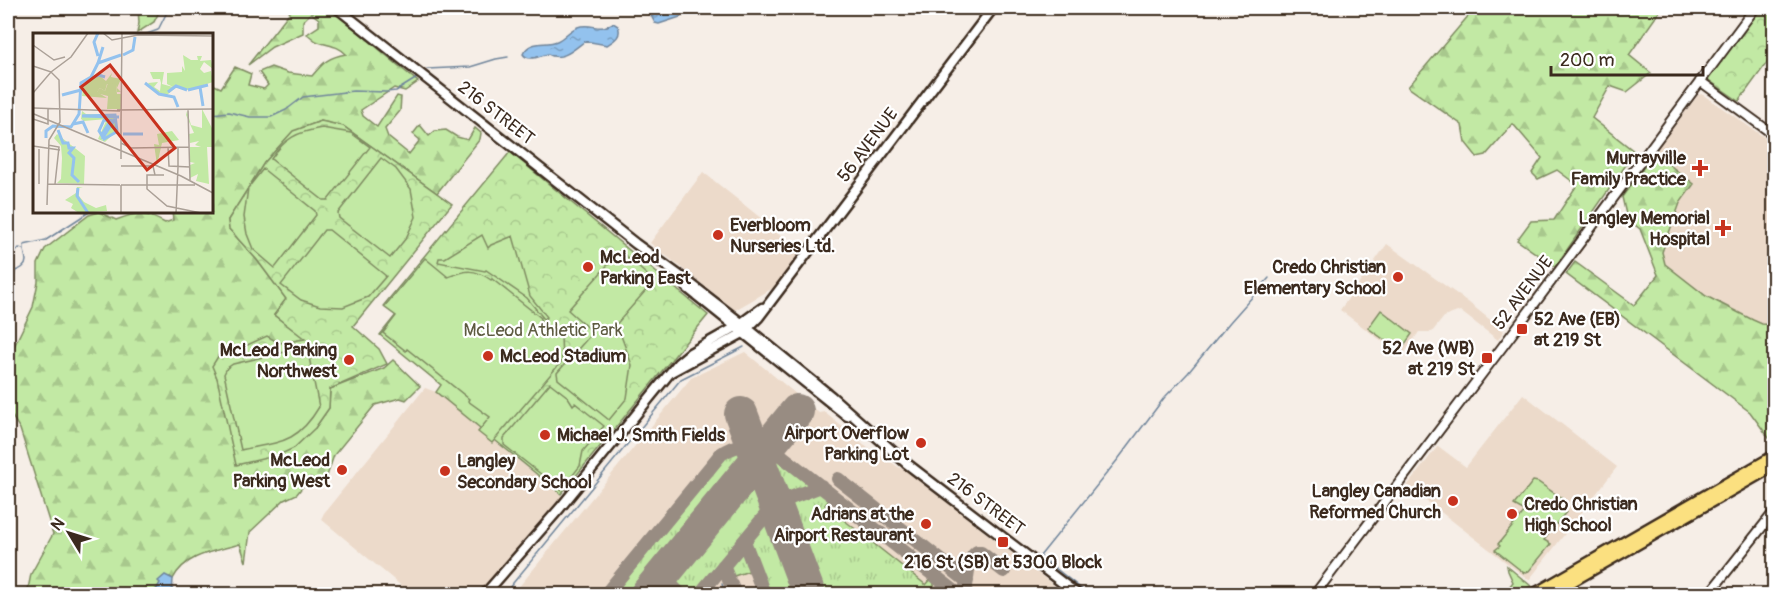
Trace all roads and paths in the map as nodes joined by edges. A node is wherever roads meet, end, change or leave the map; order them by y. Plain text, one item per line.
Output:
1 (337, 8) edge
2 (993, 8) edge
3 (1755, 8) edge
4 (1700, 81) junction
5 (1774, 135) edge
6 (636, 244) junction
7 (711, 308) junction
8 (742, 328) junction
9 (712, 342) junction
10 (671, 372) junction
11 (1774, 456) edge
12 (1774, 466) edge
13 (1774, 512) edge
14 (485, 594) edge
15 (1077, 594) edge
16 (1315, 594) edge
17 (1534, 594) edge
18 (1550, 594) edge
19 (1708, 594) edge

1 - 6 main road, 216 STREET
2 - 8 main road, 56 AVENUE
3 - 4 street, 52 AVENUE
4 - 5 street
4 - 16 street, 52 AVENUE
6 - 7 main road, 216 STREET
6 - 8 main road, 216 STREET
7 - 8 main road, 216 STREET
7 - 9 main road
8 - 9 main road, 56 AVENUE
8 - 10 main road, 56 AVENUE
8 - 15 main road, 216 STREET
9 - 10 main road, 56 AVENUE
10 - 14 main road, 56 AVENUE
11 - 17 main road
12 - 18 main road
13 - 19 street

